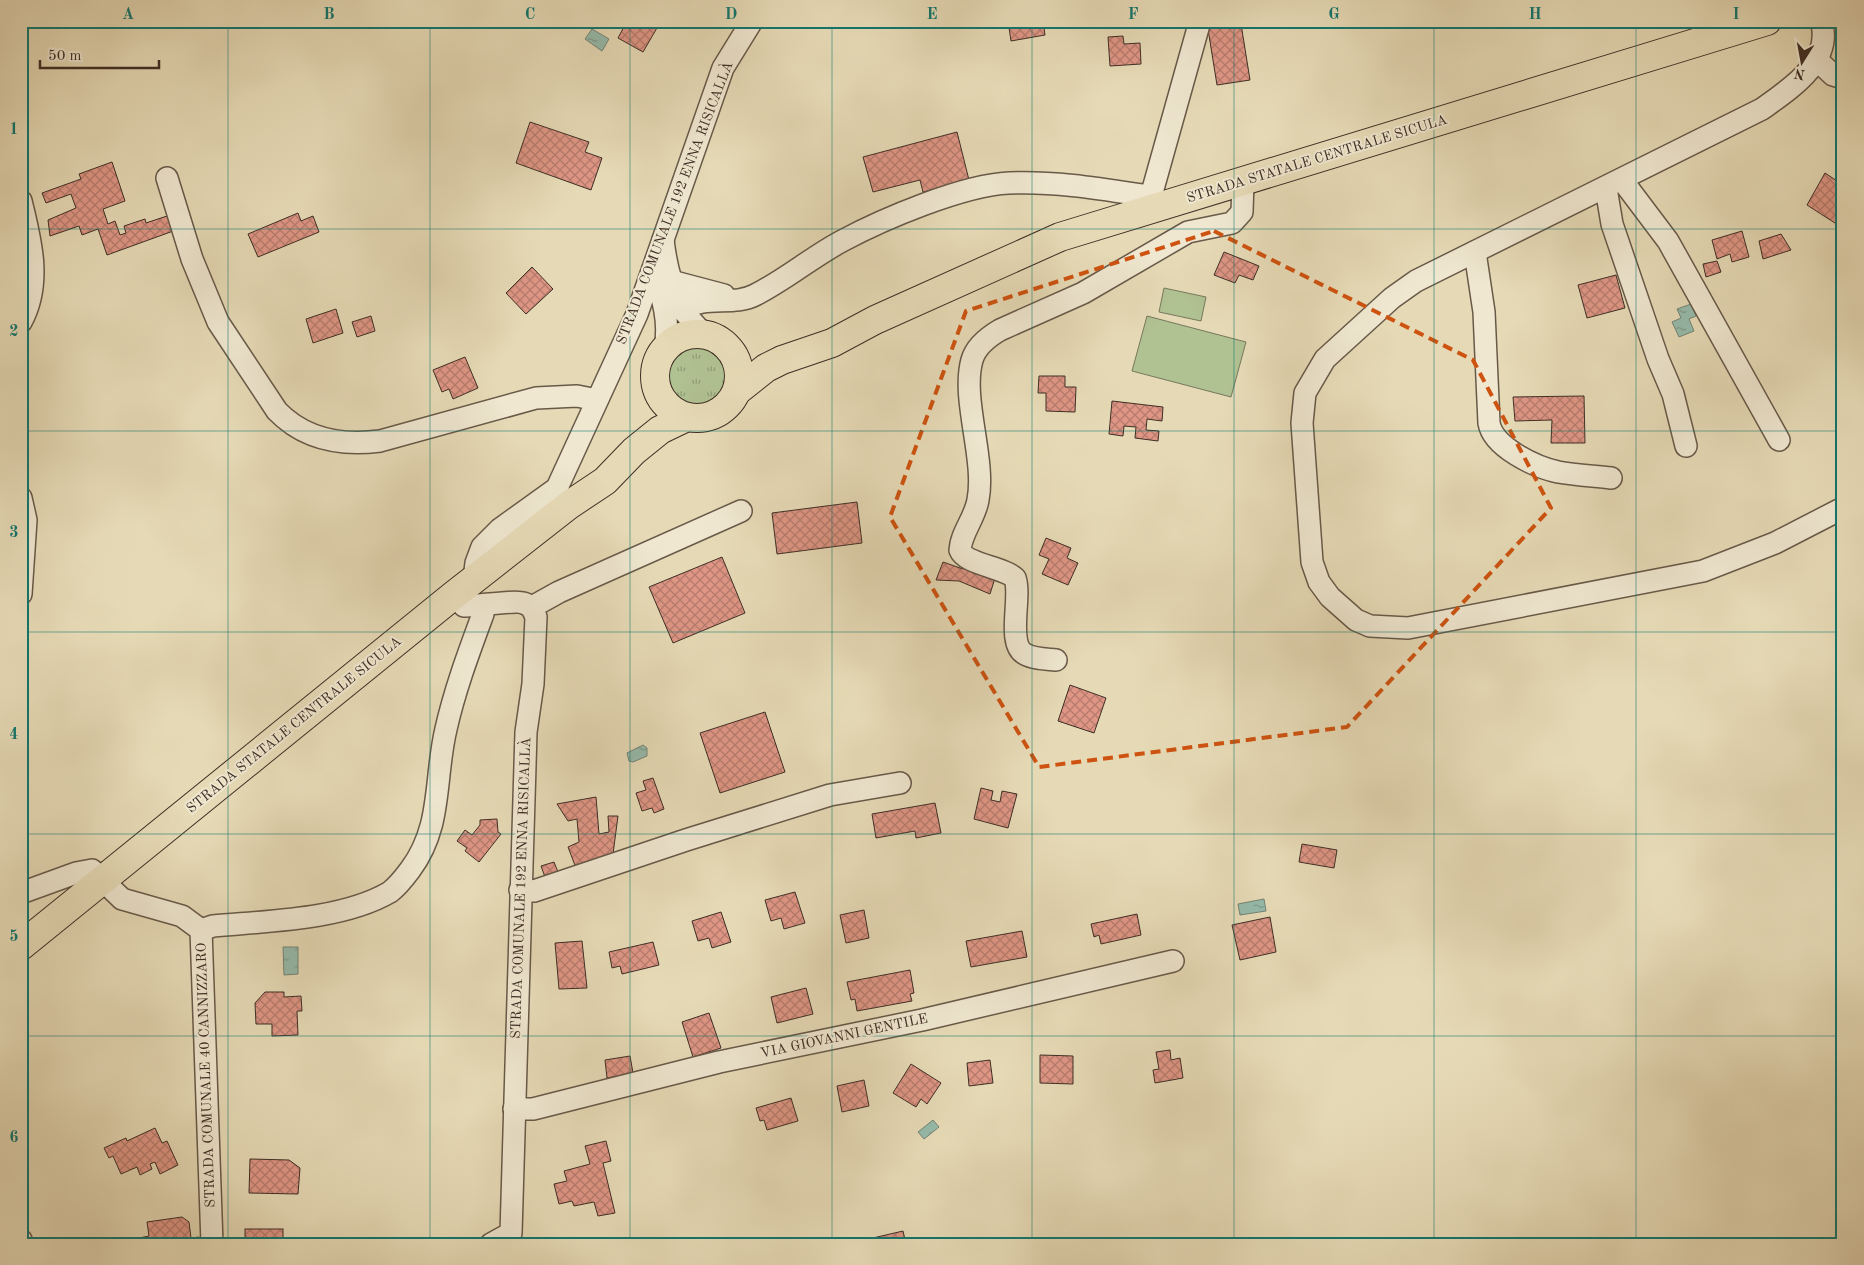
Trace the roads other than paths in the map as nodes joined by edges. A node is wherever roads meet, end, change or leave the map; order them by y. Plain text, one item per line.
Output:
1 (752, 21) edge
2 (1200, 21) edge
3 (1767, 21) edge
4 (1821, 21) edge
5 (1817, 60) junction
6 (1843, 78) edge
7 (167, 178) dead end
8 (1243, 182) junction
9 (1614, 184) junction
10 (21, 201) edge
11 (1151, 203) junction
12 (663, 240) junction
13 (1475, 252) junction
14 (653, 268) junction
15 (671, 280) junction
16 (751, 297) junction
17 (683, 311) junction
18 (875, 320) junction
19 (21, 322) edge
20 (716, 341) junction
21 (665, 348) junction
22 (655, 384) junction
23 (737, 391) junction
24 (597, 400) junction
25 (687, 417) junction
26 (1779, 440) dead end
27 (1686, 446) dead end
28 (1612, 478) dead end
29 (21, 498) edge
30 (568, 505) junction
31 (1843, 508) edge
32 (741, 511) dead end
33 (23, 521) edge
34 (464, 587) junction
35 (21, 594) edge
36 (482, 607) junction
37 (532, 607) junction
38 (1056, 660) dead end
39 (900, 783) dead end
40 (102, 880) junction
41 (520, 890) junction
42 (21, 893) edge
43 (201, 930) junction
44 (21, 946) edge
45 (1173, 961) dead end
46 (514, 1109) junction
47 (514, 1238) edge
48 (21, 1240) edge
49 (22, 1244) edge
50 (212, 1244) edge
51 (491, 1244) edge

1 - 12 street, STRADA COMUNALE 192 ENNA RISICALLÀ
2 - 11 street
3 - 8 main road, STRADA STATALE CENTRALE SICULA
4 - 5 street
5 - 6 street
5 - 9 street
7 - 24 street
8 - 11 main road, STRADA STATALE CENTRALE SICULA
8 - 38 street
9 - 13 street
9 - 26 street
9 - 27 street
10 - 19 street
11 - 16 street
11 - 18 main road, STRADA STATALE CENTRALE SICULA
12 - 14 street, STRADA COMUNALE 192 ENNA RISICALLÀ
12 - 15 street
13 - 28 street
13 - 31 street
14 - 21 street
14 - 24 street, STRADA COMUNALE 192 ENNA RISICALLÀ
15 - 16 street
15 - 17 street
16 - 17 street
17 - 20 street
18 - 20 main road, STRADA STATALE CENTRALE SICULA
18 - 23 main road, STRADA STATALE CENTRALE SICULA
20 - 21 main road
20 - 23 main road
21 - 22 main road
22 - 25 main road
22 - 30 main road, STRADA STATALE CENTRALE SICULA
23 - 25 main road
24 - 34 street, STRADA COMUNALE 192 ENNA RISICALLÀ
25 - 30 main road, STRADA STATALE CENTRALE SICULA
29 - 33 street
30 - 34 main road, STRADA STATALE CENTRALE SICULA
32 - 37 street
33 - 35 street
34 - 36 street
34 - 40 main road, STRADA STATALE CENTRALE SICULA
36 - 37 street
36 - 43 street
37 - 41 street, STRADA COMUNALE 192 ENNA RISICALLÀ
39 - 41 street
40 - 42 street
40 - 43 street, STRADA COMUNALE 40 CANNIZZARO
40 - 44 main road, STRADA STATALE CENTRALE SICULA
41 - 46 street, STRADA COMUNALE 192 ENNA RISICALLÀ
43 - 50 street, STRADA COMUNALE 40 CANNIZZARO
45 - 46 street, VIA GIOVANNI GENTILE
46 - 47 street, STRADA COMUNALE 192 ENNA RISICALLÀ
47 - 51 street, STRADA COMUNALE 192 ENNA RISICALLÀ
48 - 49 street

